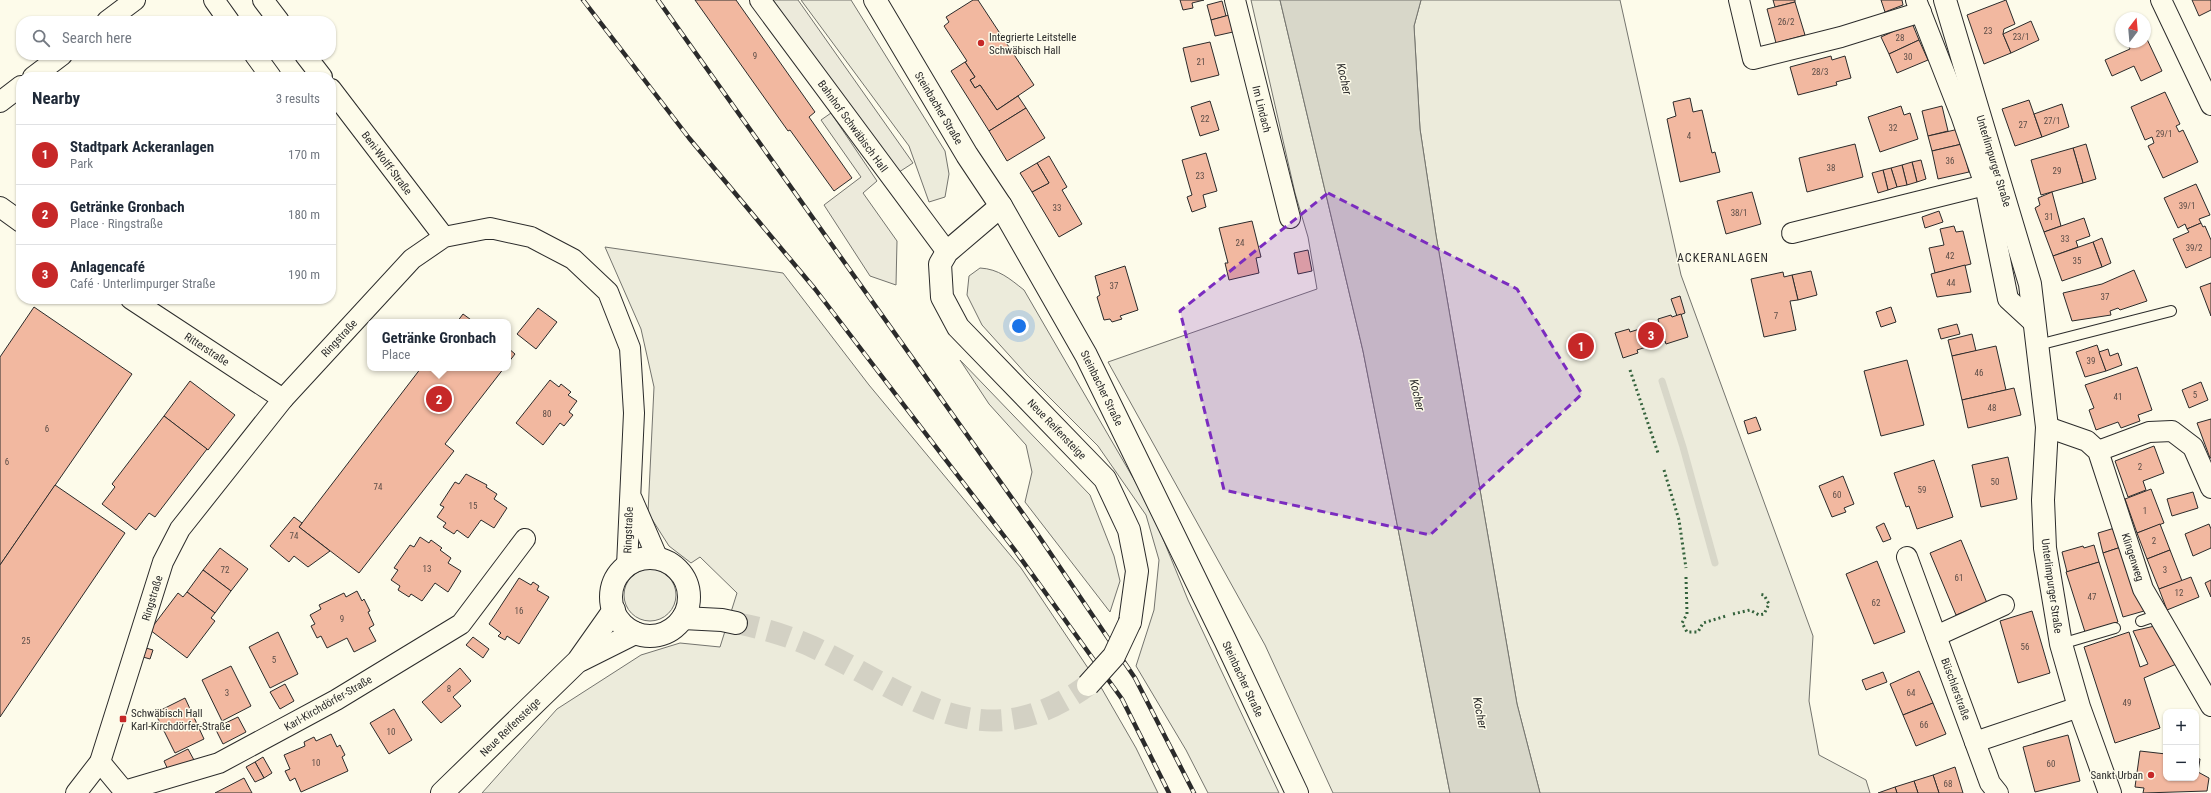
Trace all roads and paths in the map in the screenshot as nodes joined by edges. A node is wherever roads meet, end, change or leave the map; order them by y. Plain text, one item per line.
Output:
1 (134, 0) edge
2 (263, 0) edge
3 (760, 0) edge
4 (874, 0) edge
5 (1235, 0) edge
6 (1739, 0) edge
7 (1945, 0) edge
8 (2161, 0) edge
9 (1918, 6) edge
10 (113, 16) edge
11 (275, 16) edge
12 (55, 60) edge
13 (259, 60) edge
14 (309, 60) edge
15 (40, 72) edge
16 (267, 72) edge
17 (318, 72) edge
18 (16, 90) edge
19 (336, 96) edge
20 (0, 102) edge
21 (2211, 105) edge
22 (1985, 185) junction
23 (0, 206) edge
24 (1001, 206) junction
25 (16, 218) edge
26 (1290, 218) dead end
27 (1792, 233) dead end
28 (444, 237) junction
29 (947, 252) junction
30 (139, 304) edge
31 (2170, 311) dead end
32 (2034, 323) junction
33 (2038, 345) junction
34 (283, 399) junction
35 (2048, 427) junction
36 (2098, 451) junction
37 (2211, 488) edge
38 (630, 493) junction
39 (525, 539) dead end
40 (1907, 557) dead end
41 (658, 559) junction
42 (627, 566) junction
43 (2004, 605) dead end
44 (686, 609) junction
45 (614, 610) junction
46 (729, 622) tunnel mouth
47 (2115, 628) dead end
48 (635, 633) junction
49 (1936, 636) junction
50 (2061, 644) junction
51 (578, 661) junction
52 (1088, 685) tunnel mouth
53 (2211, 706) edge
54 (2079, 707) junction
55 (1975, 742) junction
56 (100, 762) junction
57 (124, 792) edge
58 (76, 793) edge
59 (442, 793) edge
60 (1297, 793) edge
61 (1998, 793) edge
62 (2110, 793) edge

1 - 10 street
2 - 11 street
3 - 29 street, Bahnhof Schwäbisch Hall
4 - 24 main road, Steinbacher Straße
5 - 26 street, Im Lindach
6 - 9 street, Unterlimpurger Straße
7 - 32 main road, Unterlimpurger Straße
8 - 21 street
9 - 22 street, Unterlimpurger Straße
12 - 15 street
13 - 16 street
14 - 17 street
18 - 20 street
19 - 28 street, Beni-Wolff-Straße
22 - 27 street, Unterlimpurger Straße
22 - 32 street, Unterlimpurger Straße
23 - 25 street
24 - 29 main road, Neue Reifensteige
24 - 60 main road, Steinbacher Straße
28 - 34 street, Ringstraße
28 - 38 street, Ringstraße
29 - 52 main road, Neue Reifensteige, bridge
30 - 34 street, Ritterstraße
31 - 33 lane
32 - 33 main road, Unterlimpurger Straße
33 - 35 main road, Unterlimpurger Straße
34 - 56 street, Ringstraße
35 - 36 street
35 - 50 main road, Unterlimpurger Straße
36 - 37 street
36 - 53 street, Klingenweg
38 - 41 street, Ringstraße
38 - 42 street, Ringstraße
39 - 57 street, Karl-Kirchdörfer-Straße
40 - 49 street, Büschlerstraße
41 - 42 main road
41 - 44 main road
42 - 45 main road
43 - 49 street
44 - 46 main road
44 - 48 main road
45 - 48 main road
45 - 51 main road, Neue Reifensteige
47 - 50 lane
48 - 51 main road, Neue Reifensteige
49 - 55 street, Büschlerstraße
50 - 54 main road, Unterlimpurger Straße
51 - 59 main road, Neue Reifensteige
54 - 55 street
54 - 62 main road, Unterlimpurger Straße
55 - 61 street, Büschlerstraße
56 - 57 street, Karl-Kirchdörfer-Straße
56 - 58 street, Ringstraße

